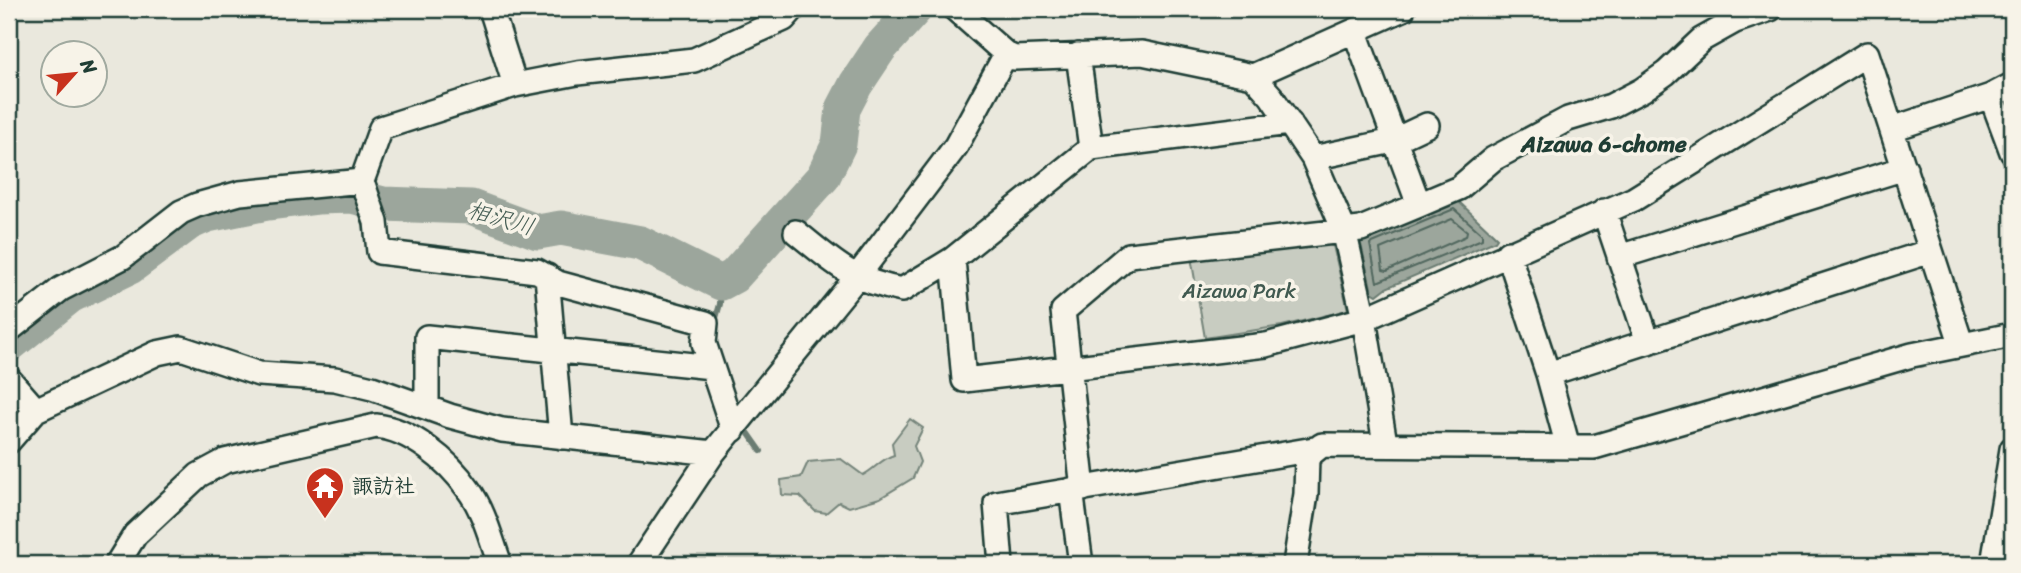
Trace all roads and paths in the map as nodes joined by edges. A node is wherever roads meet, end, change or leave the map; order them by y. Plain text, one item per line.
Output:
1 (491, 9) edge
2 (793, 9) edge
3 (955, 9) edge
4 (1404, 9) edge
5 (1770, 9) edge
6 (1355, 32) junction
7 (1006, 54) junction
8 (1078, 55) junction
9 (1253, 76) junction
10 (515, 85) junction
11 (2012, 85) edge
12 (1991, 96) junction
13 (1290, 123) junction
14 (1427, 125) dead end
15 (1892, 129) junction
16 (1393, 141) junction
17 (1091, 148) junction
18 (2012, 152) edge
19 (1313, 158) junction
20 (1905, 168) junction
21 (367, 195) junction
22 (1419, 205) junction
23 (1604, 211) junction
24 (1344, 230) junction
25 (796, 232) dead end
26 (1931, 251) junction
27 (1508, 253) junction
28 (1619, 257) junction
29 (953, 259) junction
30 (547, 276) junction
31 (856, 278) junction
32 (1364, 319) junction
33 (9, 330) edge
34 (2012, 335) edge
35 (1648, 342) junction
36 (1961, 344) junction
37 (553, 349) junction
38 (712, 367) junction
39 (1068, 369) junction
40 (1548, 374) junction
41 (9, 379) edge
42 (427, 405) junction
43 (36, 410) junction
44 (738, 425) junction
45 (561, 437) junction
46 (9, 441) edge
47 (1385, 443) junction
48 (1568, 447) junction
49 (1314, 449) junction
50 (2012, 449) edge
51 (713, 453) junction
52 (1077, 490) junction
53 (117, 564) edge
54 (500, 564) edge
55 (639, 564) edge
56 (1001, 564) edge
57 (1081, 564) edge
58 (1295, 564) edge
59 (1993, 564) edge

1 - 10 street
2 - 10 street
3 - 7 street
4 - 6 street
5 - 22 street
6 - 9 street
6 - 16 street
7 - 8 street
7 - 31 street
8 - 9 street
8 - 17 street
9 - 13 street
10 - 21 street
11 - 12 street
12 - 15 street
12 - 18 street
13 - 17 street
13 - 19 street
14 - 16 street
15 - 20 street
15 - 23 street
16 - 19 street
16 - 22 street
17 - 29 street
19 - 24 street
20 - 26 street
20 - 28 street
21 - 30 street
21 - 33 street
22 - 24 street
23 - 27 street
23 - 28 street
24 - 32 street
24 - 39 street
25 - 31 street
26 - 35 street
26 - 36 street
27 - 32 street
27 - 40 street
28 - 35 street
29 - 31 street
29 - 39 street
30 - 37 street
30 - 38 street
31 - 44 street
32 - 39 street
32 - 47 street
34 - 36 street
35 - 40 street
36 - 48 street
37 - 38 street
37 - 42 street
37 - 45 street
38 - 44 street
39 - 52 street
40 - 48 street
41 - 43 street
42 - 43 street
42 - 45 street
43 - 46 street
44 - 51 street
45 - 51 street
47 - 48 street
47 - 49 street
49 - 52 street
49 - 58 street
50 - 59 street
51 - 55 street
52 - 56 street
52 - 57 street
53 - 54 street

